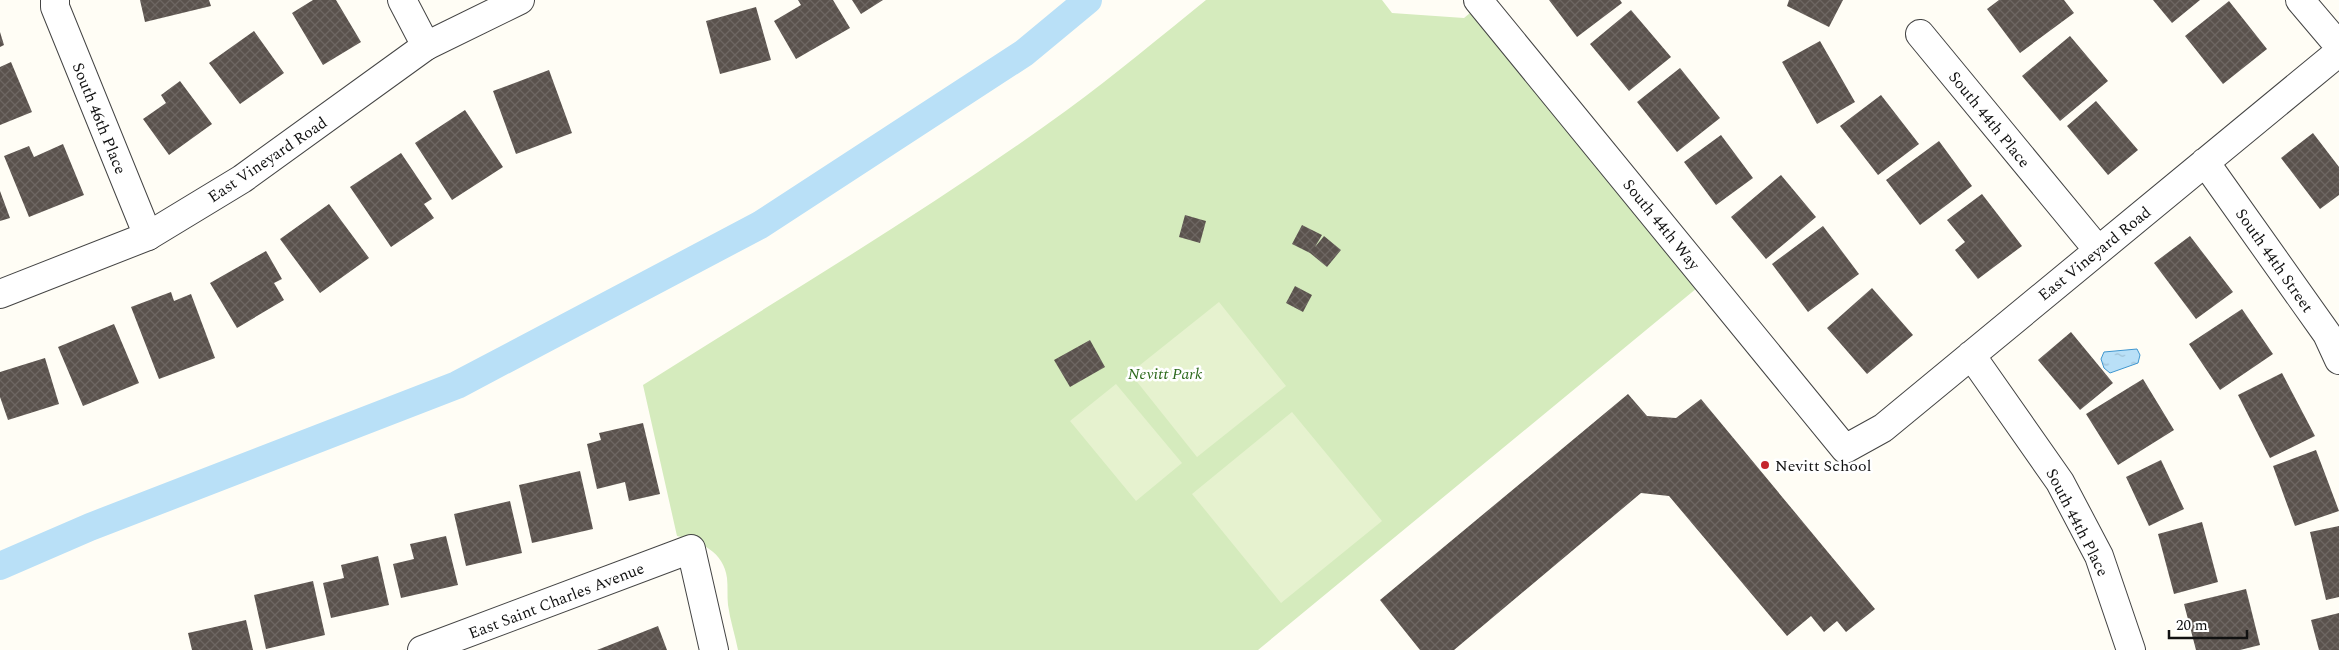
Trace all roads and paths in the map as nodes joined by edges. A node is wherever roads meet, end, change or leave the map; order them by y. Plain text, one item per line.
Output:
1 (55, 0) edge
2 (402, 0) edge
3 (520, 0) edge
4 (1478, 0) edge
5 (2300, 0) edge
6 (1920, 34) dead end
7 (426, 46) junction
8 (2339, 46) edge
9 (2339, 52) edge
10 (2205, 162) junction
11 (148, 236) junction
12 (2098, 250) junction
13 (0, 294) edge
14 (1972, 354) junction
15 (2339, 360) edge
16 (1845, 449) joint
17 (422, 650) edge
18 (714, 650) edge
19 (2132, 650) edge

1 - 11 street, South 46th Place
2 - 7 street
3 - 7 street, East Vineyard Road
4 - 16 street, South 44th Way
5 - 8 street
6 - 12 street, South 44th Place
7 - 11 street, East Vineyard Road
9 - 10 street, East Vineyard Road
10 - 12 street, East Vineyard Road
10 - 15 street, South 44th Street
11 - 13 street, East Vineyard Road
12 - 14 street, East Vineyard Road
14 - 16 street, East Vineyard Road
14 - 19 street, South 44th Place
17 - 18 street, East Saint Charles Avenue

